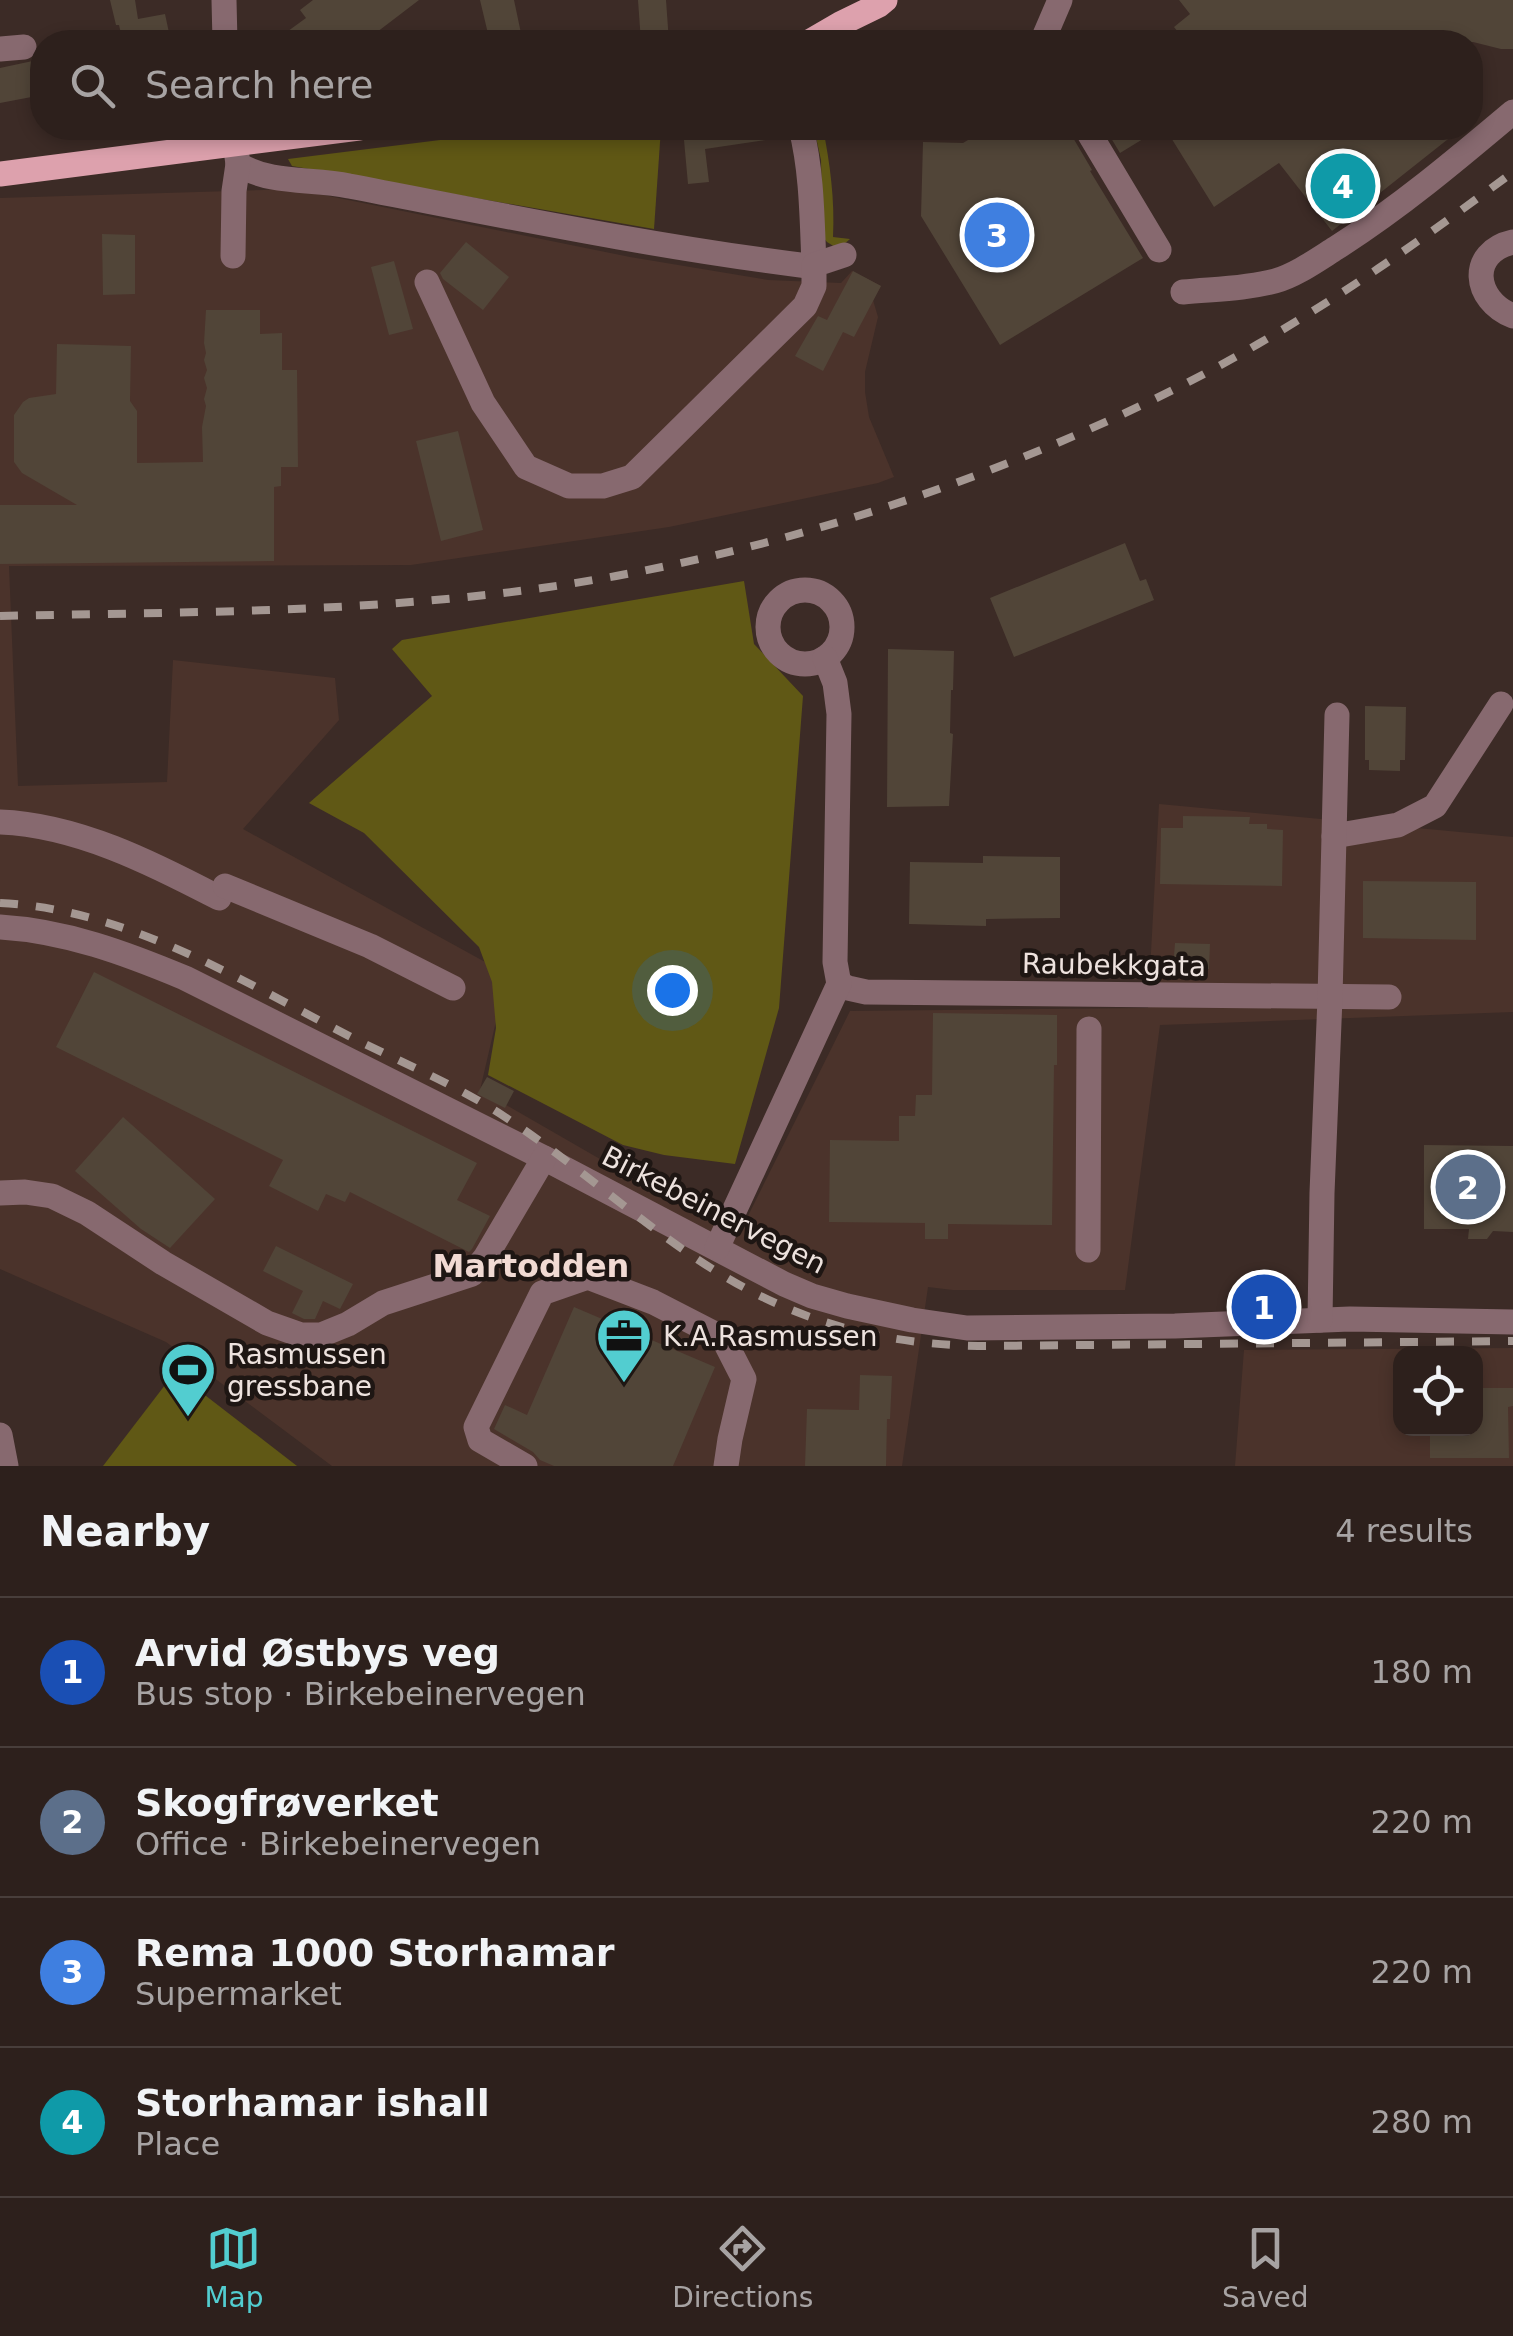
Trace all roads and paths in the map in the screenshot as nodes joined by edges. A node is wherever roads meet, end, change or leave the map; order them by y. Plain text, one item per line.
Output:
1 (224, 0) edge
2 (862, 0) edge
3 (885, 0) edge
4 (1060, 0) edge
5 (840, 24) junction
6 (225, 30) edge
7 (830, 30) edge
8 (1042, 30) edge
9 (1513, 112) edge
10 (1483, 137) edge
11 (272, 140) edge
12 (804, 140) edge
13 (1093, 140) edge
14 (1479, 140) edge
15 (235, 145) edge
16 (0, 174) edge
17 (1513, 242) edge
18 (1158, 250) dead end
19 (844, 255) dead end
20 (233, 256) dead end
21 (814, 265) junction
22 (427, 282) dead end
23 (1183, 292) dead end
24 (1513, 316) edge
25 (825, 658) dead end
26 (1501, 704) dead end
27 (1337, 715) dead end
28 (0, 822) edge
29 (1334, 836) junction
30 (0, 926) edge
31 (840, 984) junction
32 (453, 988) dead end
33 (1389, 997) dead end
34 (1330, 998) junction
35 (1089, 1029) dead end
36 (544, 1158) junction
37 (0, 1193) edge
38 (717, 1248) junction
39 (1088, 1250) dead end
40 (1320, 1320) junction
41 (1513, 1322) edge
42 (0, 1434) edge
43 (6, 1466) edge
44 (526, 1466) edge
45 (726, 1466) edge

1 - 6 street
2 - 5 main road
3 - 5 main road
4 - 8 street
5 - 7 main road
9 - 10 street
11 - 15 main road
12 - 21 street
13 - 18 street
14 - 23 street
15 - 16 main road
15 - 20 street
15 - 21 street
17 - 24 street
19 - 21 street
21 - 22 street
25 - 31 street
26 - 29 street
27 - 29 street
28 - 32 street
29 - 34 street
30 - 36 street, Birkebeinervegen
31 - 34 street, Raubekkgata
31 - 38 street
33 - 34 street, Raubekkgata
34 - 40 street
35 - 39 street
36 - 37 street
36 - 38 street, Birkebeinervegen
38 - 40 street, Birkebeinervegen
40 - 41 street, Birkebeinervegen
42 - 43 street
44 - 45 street

